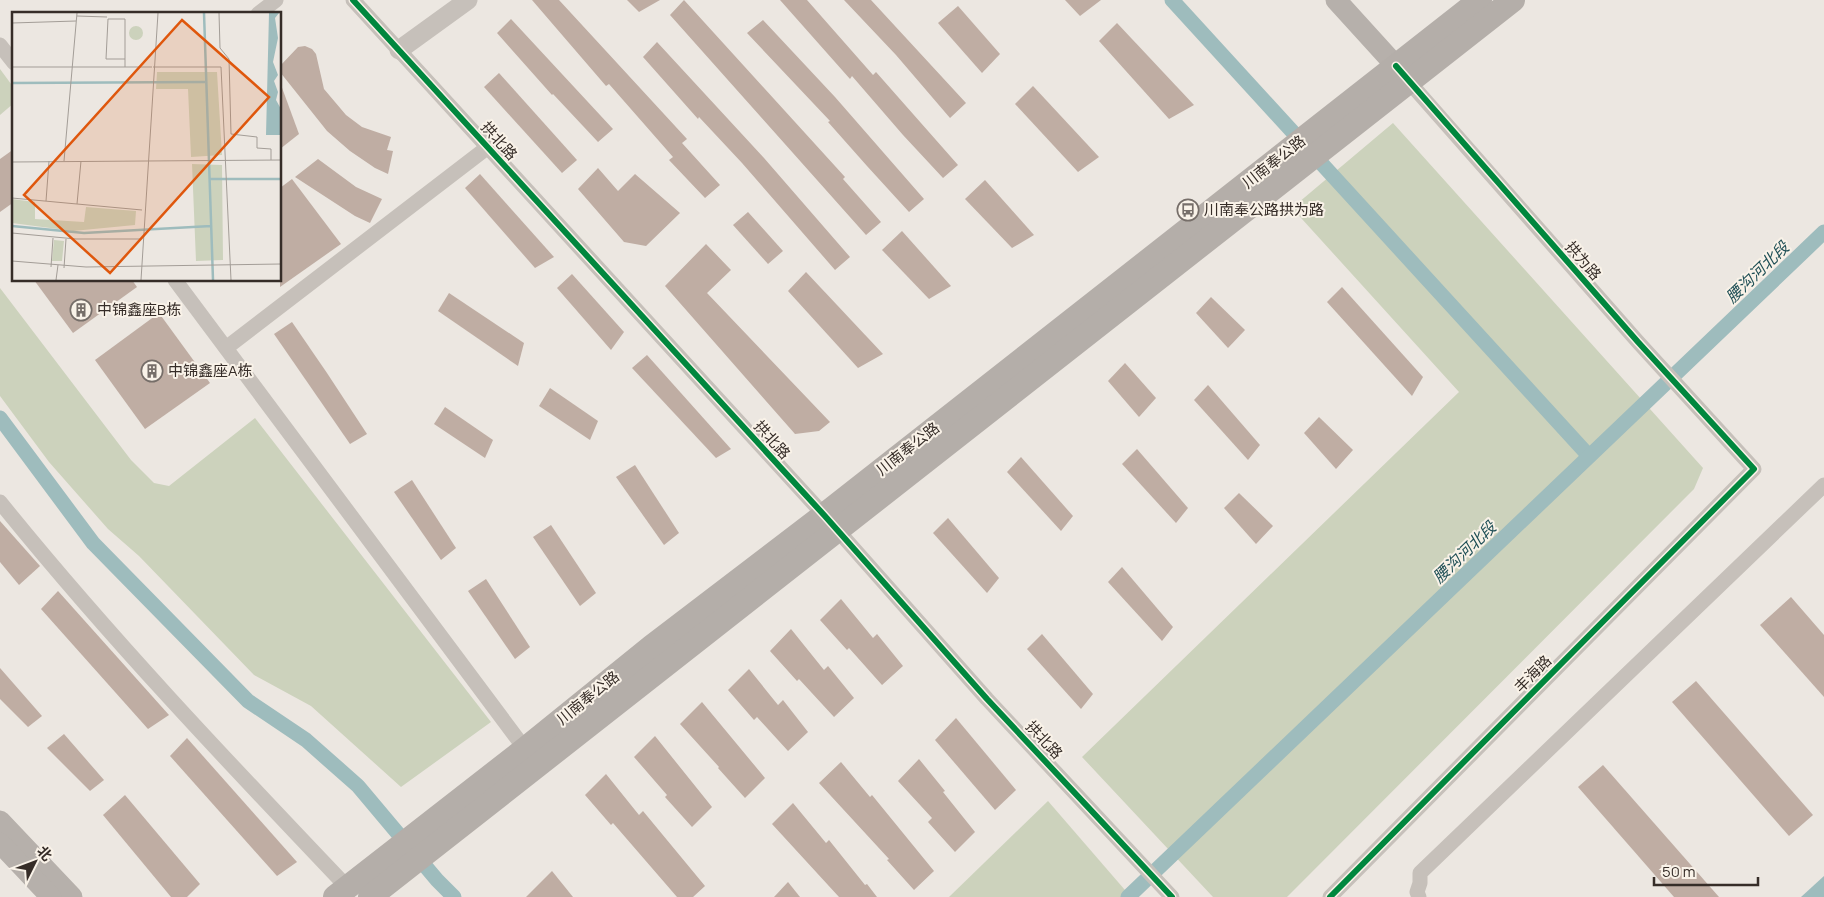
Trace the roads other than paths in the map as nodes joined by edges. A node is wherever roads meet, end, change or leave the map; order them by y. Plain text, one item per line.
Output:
1 (276, 0) edge
2 (353, 0) edge
3 (468, 0) edge
4 (1336, 0) edge
5 (1480, 0) edge
6 (1513, 0) edge
7 (261, 12) edge
8 (0, 44) edge
9 (399, 50) junction
10 (12, 60) edge
11 (1403, 74) junction
12 (488, 147) junction
13 (176, 281) edge
14 (226, 348) junction
15 (1754, 469) joint
16 (1824, 485) edge
17 (0, 502) edge
18 (831, 523) junction
19 (525, 749) junction
20 (0, 821) edge
21 (439, 830) junction
22 (0, 843) edge
23 (391, 867) junction
24 (341, 892) edge
25 (51, 897) edge
26 (72, 897) edge
27 (370, 897) edge
28 (1172, 897) edge
29 (1330, 897) edge
30 (1419, 897) edge

1 - 7 street
2 - 9 street, 拱北路
3 - 9 street
4 - 11 main road, 拱为路
5 - 11 main road, 川南奉公路
6 - 11 main road, 川南奉公路
8 - 10 street
9 - 12 street, 拱北路
11 - 15 street, 拱为路
11 - 18 main road, 川南奉公路
12 - 14 street
12 - 18 street, 拱北路
13 - 14 street
14 - 19 street
15 - 29 street, 丰海路
16 - 30 street
17 - 24 street
18 - 19 main road, 川南奉公路
18 - 21 main road, 川南奉公路
18 - 28 street, 拱北路
19 - 21 main road, 川南奉公路
20 - 26 main road
21 - 23 main road, 川南奉公路
22 - 25 main road
23 - 24 main road, 川南奉公路
23 - 27 main road, 川南奉公路

